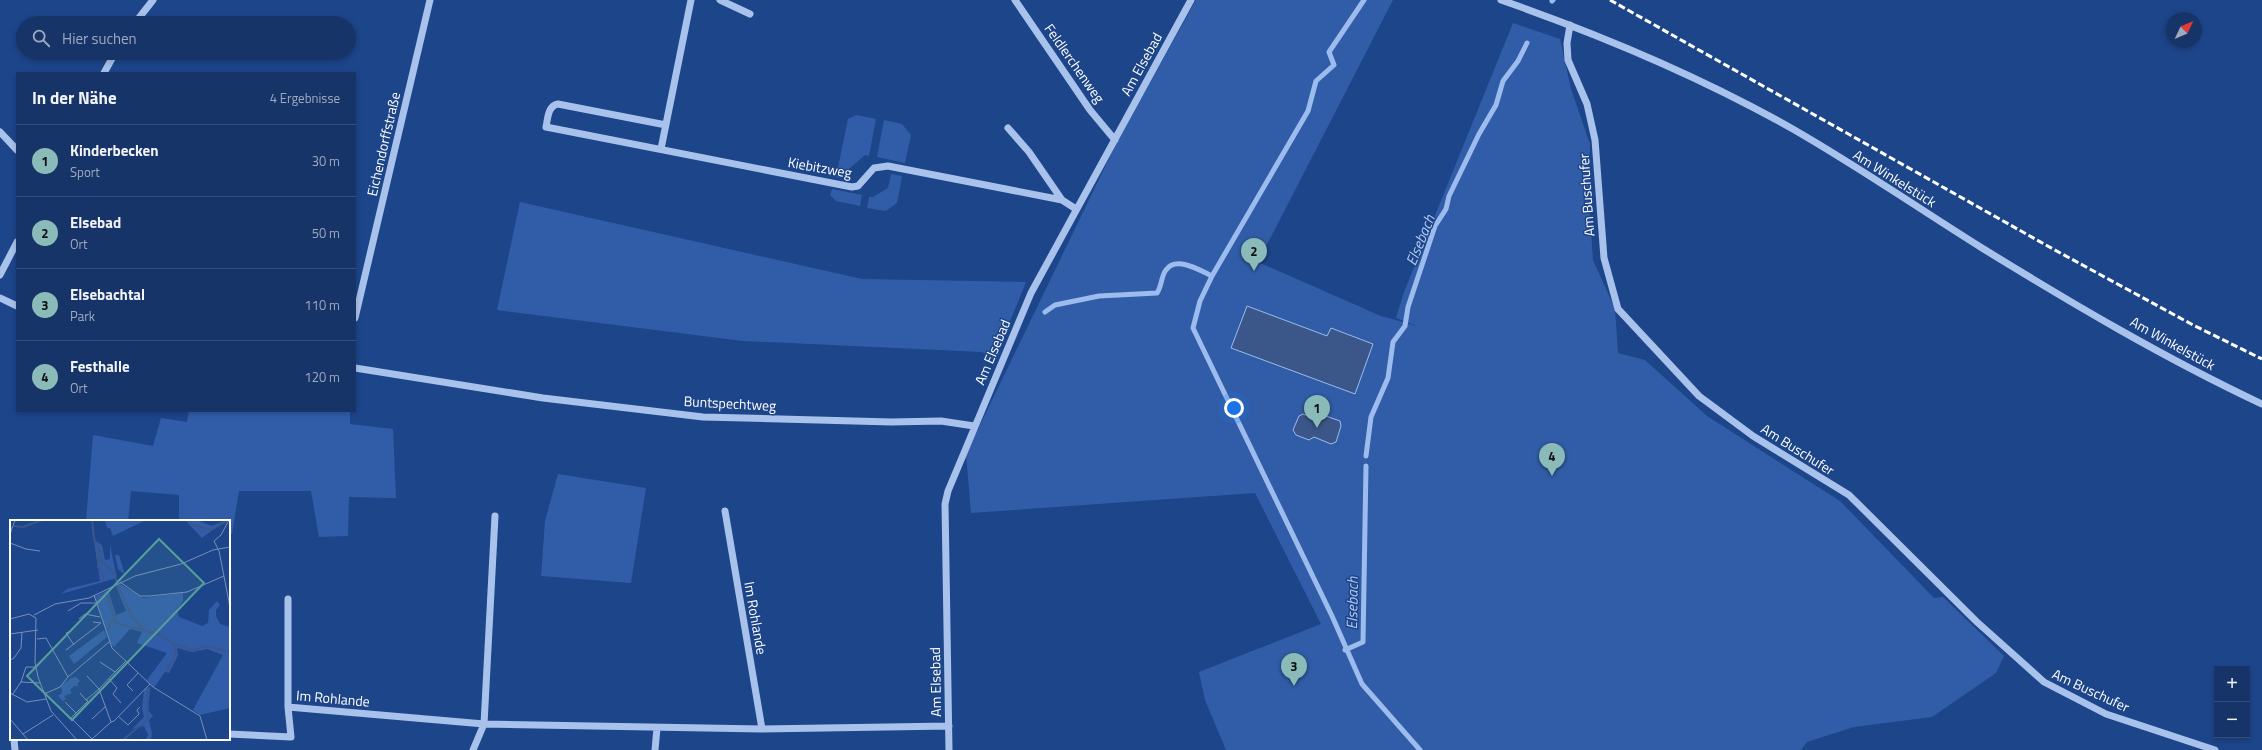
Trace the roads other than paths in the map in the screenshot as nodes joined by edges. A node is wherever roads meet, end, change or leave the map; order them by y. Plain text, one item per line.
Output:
1 (430, 0) edge
2 (691, 0) edge
3 (720, 0) edge
4 (1015, 0) edge
5 (1192, 0) edge
6 (1501, 0) edge
7 (152, 1) edge
8 (750, 14) dead end
9 (140, 16) edge
10 (1570, 25) junction
11 (111, 60) edge
12 (105, 72) edge
13 (666, 125) junction
14 (1008, 128) dead end
15 (0, 132) edge
16 (1115, 140) junction
17 (16, 149) edge
18 (661, 149) junction
19 (1062, 200) junction
20 (1076, 209) junction
21 (16, 244) edge
22 (0, 275) edge
23 (0, 298) edge
24 (16, 306) edge
25 (356, 314) edge
26 (356, 368) edge
27 (2262, 404) edge
28 (974, 426) junction
29 (724, 511) dead end
30 (495, 516) dead end
31 (288, 599) dead end
32 (288, 707) junction
33 (484, 724) junction
34 (949, 726) junction
35 (657, 728) junction
36 (762, 729) junction
37 (230, 734) edge
38 (14, 740) edge
39 (15, 750) edge
40 (473, 750) edge
41 (655, 750) edge
42 (949, 750) edge
43 (2215, 750) edge

1 - 25 street, Eichendorffstraße
2 - 13 street
3 - 8 street
4 - 16 street, Feldlerchenweg
5 - 16 street, Am Elsebad
6 - 10 street, Am Winkelstück
7 - 9 street
10 - 27 street, Am Winkelstück
10 - 43 street, Am Buschufer
11 - 12 street
13 - 18 street
13 - 18 street, Kiebitzweg
14 - 19 street, Kiebitzweg
15 - 17 street
16 - 20 street, Am Elsebad
18 - 19 street, Kiebitzweg
19 - 20 street, Kiebitzweg
20 - 28 street, Am Elsebad
21 - 22 street
23 - 24 street
26 - 28 street, Buntspechtweg
28 - 34 street, Am Elsebad
29 - 36 street, Im Rohlande
30 - 33 street
31 - 32 street, Im Rohlande
32 - 33 street, Im Rohlande
32 - 37 street
33 - 35 street, Im Rohlande
33 - 40 street
34 - 36 street, Im Rohlande
34 - 42 street, Am Elsebad
35 - 36 street, Im Rohlande
35 - 41 street
38 - 39 street

